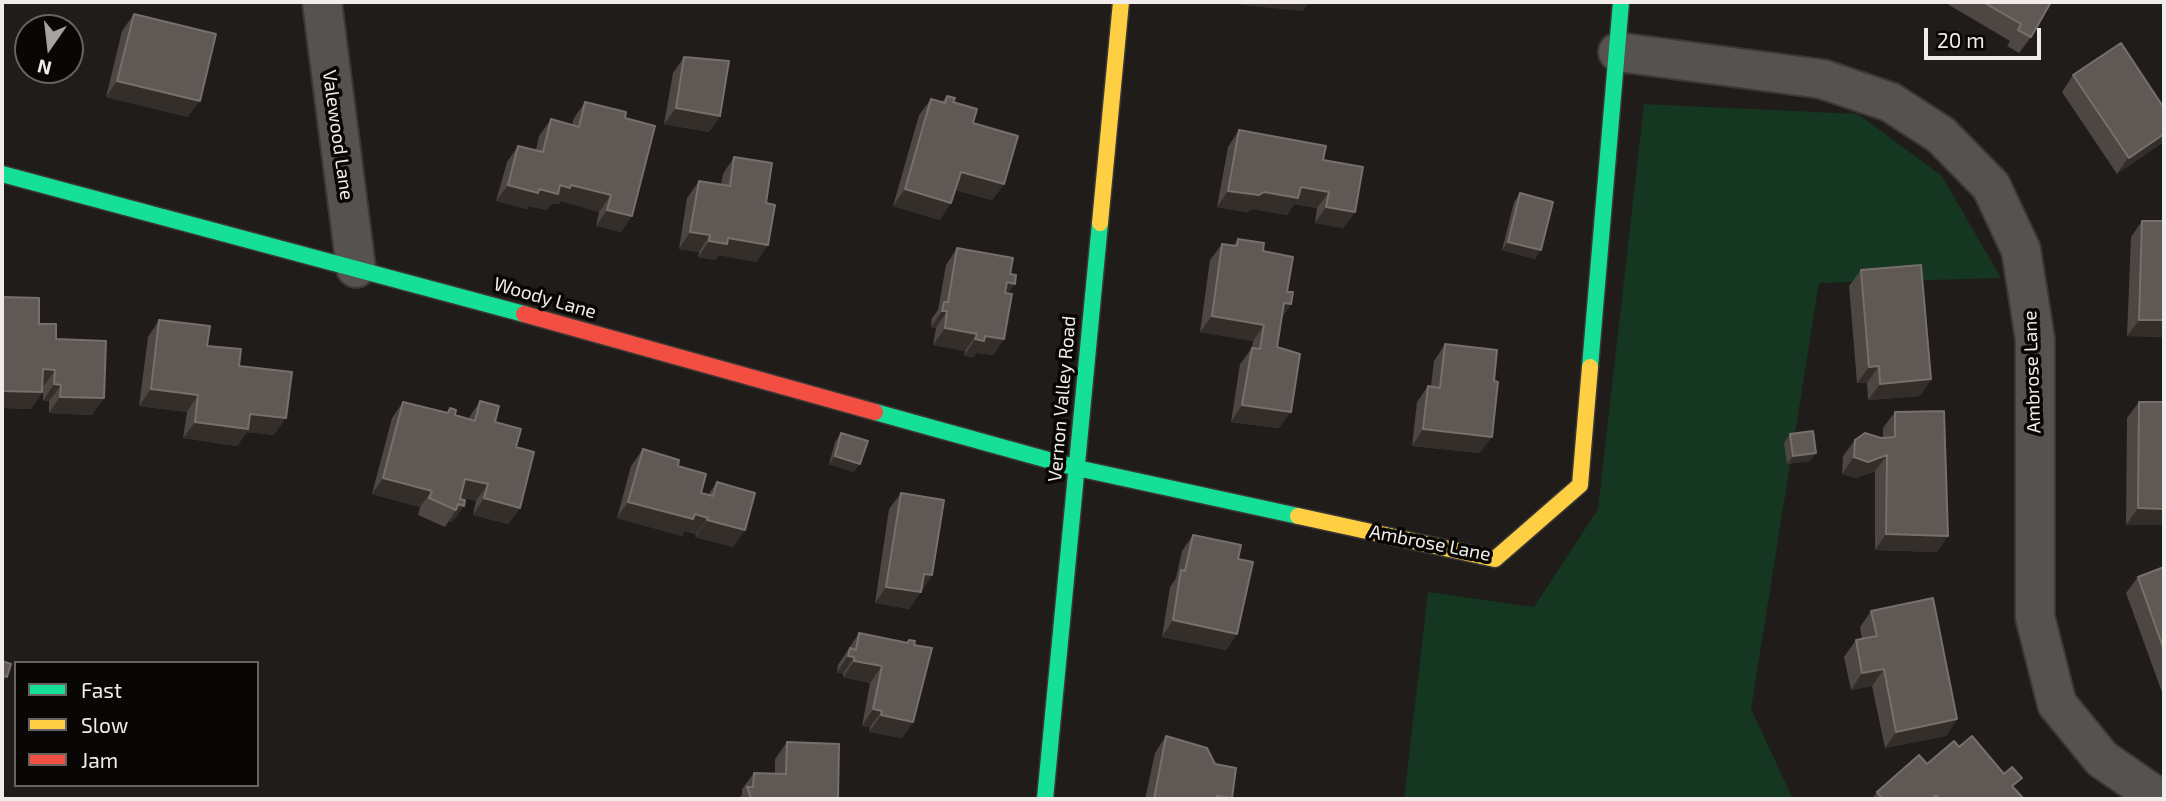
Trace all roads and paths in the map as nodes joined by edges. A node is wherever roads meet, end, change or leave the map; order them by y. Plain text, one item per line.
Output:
1 (322, 2) edge
2 (1121, 2) edge
3 (1621, 2) edge
4 (1618, 52) junction
5 (2, 174) edge
6 (356, 268) junction
7 (1077, 468) junction
8 (1045, 799) edge
9 (2160, 799) edge

1 - 6 street, Valewood Lane
2 - 7 street, Vernon Valley Road
3 - 4 street, Ambrose Lane
4 - 7 street, Ambrose Lane
4 - 9 street, Ambrose Lane
5 - 6 street, Woody Lane
6 - 7 street, Woody Lane
7 - 8 street, Vernon Valley Road

